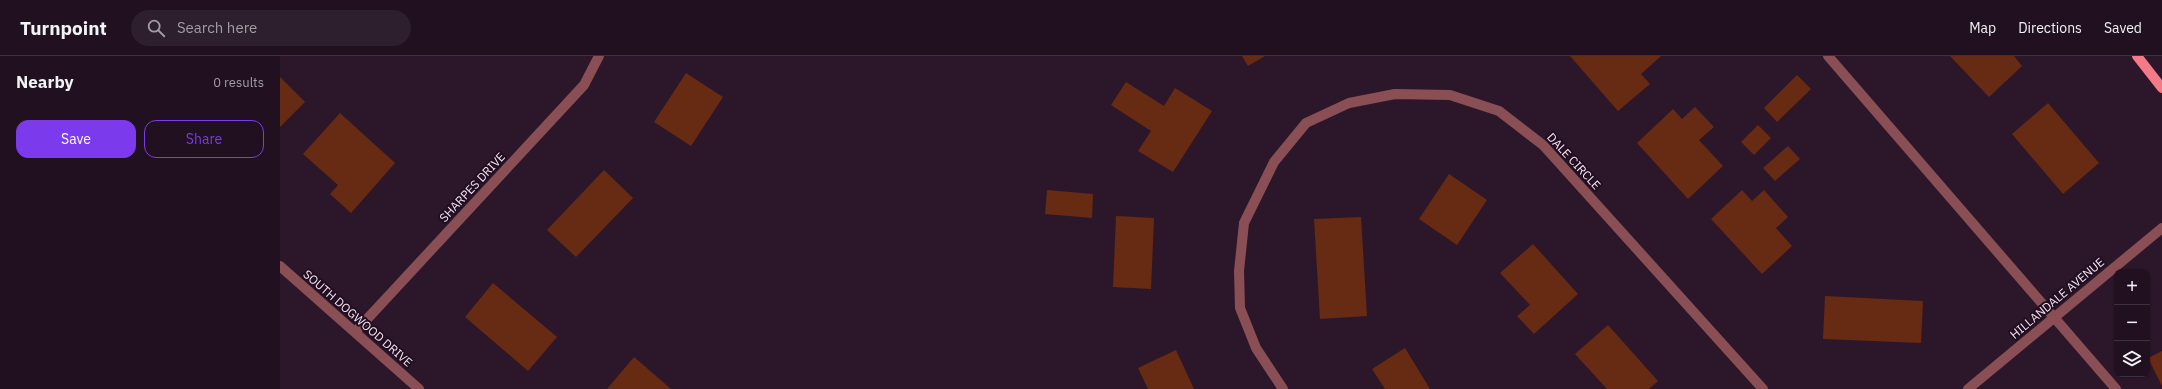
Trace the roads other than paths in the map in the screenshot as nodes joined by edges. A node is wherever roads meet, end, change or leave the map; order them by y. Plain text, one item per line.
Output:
1 (599, 56) edge
2 (1828, 56) edge
3 (2137, 56) edge
4 (2162, 88) edge
5 (2162, 228) edge
6 (280, 266) edge
7 (2054, 317) junction
8 (356, 331) junction
9 (419, 389) edge
10 (1283, 389) edge
11 (1764, 389) edge
12 (1968, 389) edge
13 (2116, 389) edge

1 - 8 street, SHARPES DRIVE
2 - 7 street
3 - 4 main road
5 - 7 street, HILLANDALE AVENUE
6 - 8 street, SOUTH DOGWOOD DRIVE
7 - 12 street, HILLANDALE AVENUE
7 - 13 street
8 - 9 street, SOUTH DOGWOOD DRIVE
10 - 11 street, DALE CIRCLE

